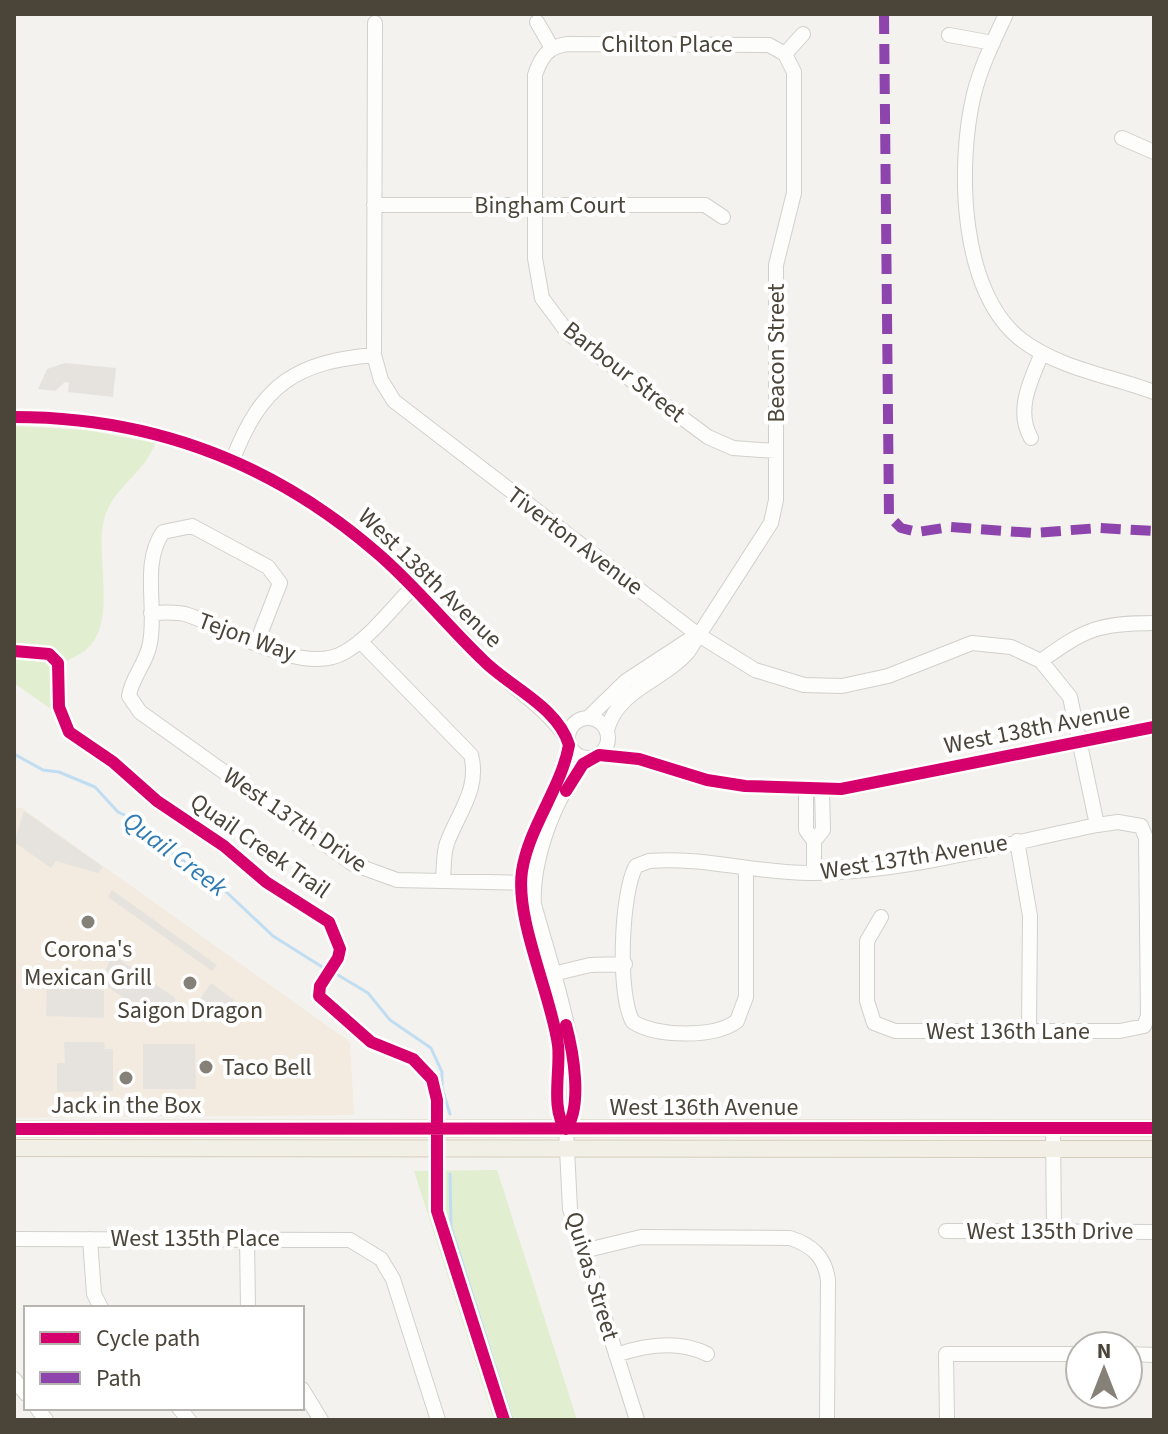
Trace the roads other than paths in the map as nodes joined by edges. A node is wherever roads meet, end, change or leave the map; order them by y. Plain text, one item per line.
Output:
1 (1006, 14) edge
2 (537, 22) dead end
3 (375, 23) dead end
4 (803, 34) dead end
5 (949, 35) dead end
6 (993, 43) junction
7 (552, 48) junction
8 (785, 54) junction
9 (1122, 138) dead end
10 (1154, 152) edge
11 (374, 205) junction
12 (536, 206) junction
13 (723, 217) dead end
14 (1042, 353) junction
15 (374, 355) junction
16 (1154, 392) edge
17 (14, 417) edge
18 (1031, 438) dead end
19 (776, 451) junction
20 (233, 459) junction
21 (412, 588) junction
22 (151, 613) junction
23 (1154, 623) edge
24 (697, 634) junction
25 (360, 641) junction
26 (257, 642) junction
27 (1041, 661) junction
28 (545, 710) junction
29 (586, 718) junction
30 (1154, 727) edge
31 (607, 733) junction
32 (569, 742) junction
33 (1080, 742) junction
34 (595, 756) junction
35 (639, 759) junction
36 (806, 789) junction
37 (822, 789) junction
38 (1097, 825) junction
39 (814, 841) junction
40 (1017, 841) junction
41 (746, 870) junction
42 (814, 873) junction
43 (443, 881) junction
44 (528, 882) junction
45 (881, 917) dead end
46 (625, 964) junction
47 (553, 974) junction
48 (1144, 1026) joint
49 (1029, 1032) junction
50 (1154, 1128) edge
51 (14, 1129) edge
52 (566, 1129) junction
53 (1053, 1129) junction
54 (14, 1148) edge
55 (566, 1148) junction
56 (1054, 1148) junction
57 (1154, 1149) edge
58 (946, 1231) dead end
59 (1054, 1232) junction
60 (1154, 1232) edge
61 (247, 1238) junction
62 (14, 1239) edge
63 (90, 1239) junction
64 (583, 1251) junction
65 (100, 1306) edge
66 (248, 1306) edge
67 (707, 1354) dead end
68 (1064, 1354) edge
69 (616, 1355) junction
70 (304, 1392) edge
71 (321, 1420) edge
72 (438, 1420) edge
73 (637, 1420) edge
74 (827, 1420) edge
75 (947, 1420) edge

1 - 6 street
2 - 7 street
3 - 11 street, Tiverton Avenue
4 - 8 street
5 - 6 street
6 - 14 street
7 - 8 street, Chilton Place
7 - 12 street, Barbour Street
8 - 19 street, Beacon Street
9 - 10 street
11 - 12 street, Bingham Court
11 - 15 street, Tiverton Avenue
12 - 13 street, Bingham Court
12 - 19 street, Barbour Street
14 - 16 street
14 - 18 street
15 - 20 street
15 - 24 street, Tiverton Avenue
17 - 20 street, West 138th Avenue
19 - 24 street, Beacon Street
20 - 21 street, West 138th Avenue
21 - 25 street, Tejon Way
21 - 28 street, West 138th Avenue
22 - 26 street, Tejon Way
22 - 26 street
22 - 43 street, West 137th Drive
23 - 27 street
24 - 27 street, Tiverton Avenue
24 - 29 street, Beacon Street
24 - 31 street, Beacon Street
25 - 26 street, Tejon Way
25 - 43 street
27 - 33 street, Tiverton Avenue
28 - 29 street, West 138th Avenue
28 - 32 street, West 138th Avenue
29 - 31 street
29 - 32 street
30 - 33 street, West 138th Avenue
31 - 34 street
31 - 35 street, West 138th Avenue
32 - 34 street
32 - 44 street, Quivas Street
33 - 37 street, West 138th Avenue
33 - 38 street, Tiverton Avenue
34 - 35 street, West 138th Avenue
34 - 44 street, Quivas Street
35 - 36 street, West 138th Avenue
36 - 37 street, West 138th Avenue
36 - 39 street
37 - 39 street
38 - 40 street, West 137th Avenue
38 - 48 street, West 137th Avenue
39 - 42 street
40 - 42 street, West 137th Avenue
40 - 49 street
41 - 42 street, West 137th Avenue
41 - 46 street, West 137th Avenue
41 - 46 street
43 - 44 street, West 137th Drive
44 - 47 street, Quivas Street
44 - 52 street, Quivas Street
45 - 49 street, West 136th Lane
46 - 47 street
47 - 52 street, Quivas Street
48 - 49 street, West 136th Lane
50 - 53 main road, West 136th Avenue
51 - 52 main road, West 136th Avenue
52 - 53 main road, West 136th Avenue
52 - 55 street, Quivas Street
53 - 56 street
54 - 55 main road, West 136th Avenue
55 - 56 main road, West 136th Avenue
55 - 64 street, Quivas Street
56 - 57 main road, West 136th Avenue
56 - 59 street
58 - 59 street, West 135th Drive
59 - 60 street, West 135th Drive
61 - 63 street, West 135th Place
61 - 66 street
61 - 72 street, West 135th Place
62 - 63 street, West 135th Place
63 - 65 street
64 - 69 street, Quivas Street
64 - 74 street
67 - 69 street
68 - 75 street
69 - 73 street, Quivas Street
70 - 71 street

